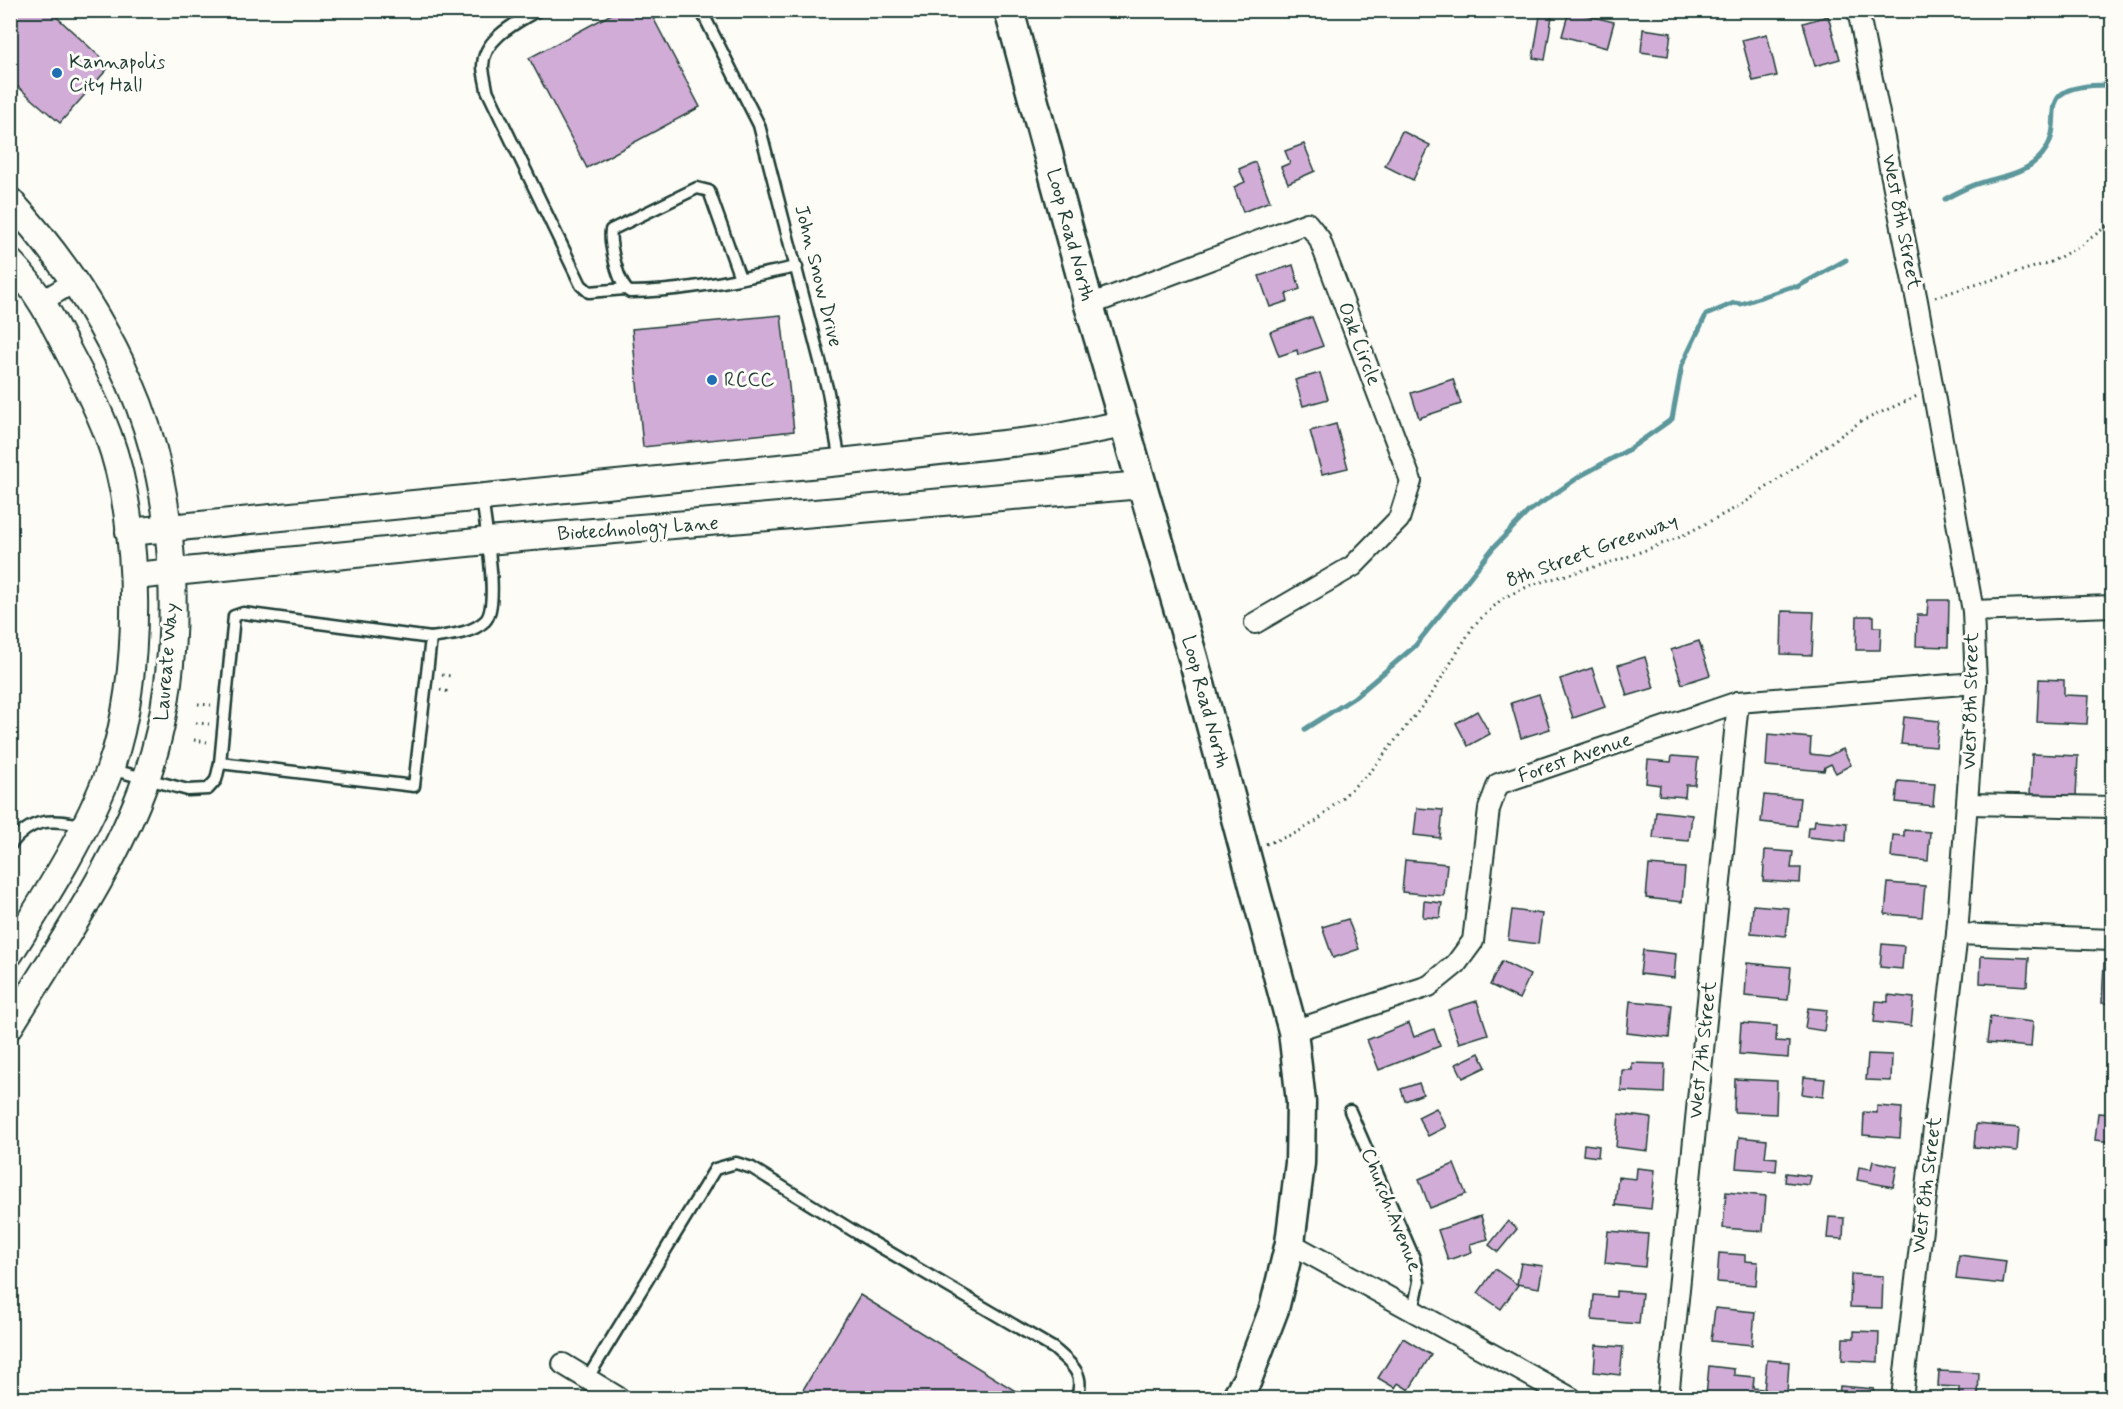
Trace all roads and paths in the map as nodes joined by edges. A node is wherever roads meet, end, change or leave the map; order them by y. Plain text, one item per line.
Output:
1 (538, 10) edge
2 (701, 10) edge
3 (1009, 10) edge
4 (1858, 10) edge
5 (10, 201) edge
6 (2112, 222) edge
7 (10, 262) edge
8 (797, 267) junction
9 (740, 278) junction
10 (74, 282) junction
11 (625, 289) junction
12 (42, 301) junction
13 (1917, 301) junction
14 (1089, 305) junction
15 (1916, 397) dead end
16 (1124, 424) junction
17 (840, 462) junction
18 (1142, 485) junction
19 (482, 495) junction
20 (168, 526) junction
21 (129, 532) junction
22 (487, 541) junction
23 (173, 574) junction
24 (134, 576) junction
25 (2112, 606) edge
26 (1973, 611) junction
27 (1255, 623) dead end
28 (431, 638) junction
29 (1976, 683) junction
30 (1738, 702) junction
31 (220, 763) junction
32 (110, 769) junction
33 (146, 779) junction
34 (1968, 804) junction
35 (2112, 807) edge
36 (84, 825) junction
37 (10, 844) edge
38 (1245, 852) junction
39 (1957, 934) junction
40 (2112, 940) edge
41 (10, 953) edge
42 (10, 1026) edge
43 (1293, 1031) junction
44 (1350, 1111) dead end
45 (1290, 1244) junction
46 (1413, 1311) junction
47 (563, 1364) dead end
48 (587, 1378) junction
49 (619, 1398) edge
50 (1076, 1398) edge
51 (1236, 1398) edge
52 (1571, 1398) edge
53 (1668, 1398) edge
54 (1902, 1398) edge

1 - 11 lane
2 - 8 lane, John Snow Drive
3 - 14 main road, Loop Road North
4 - 13 street, West 8th Street
5 - 10 street, Laureate Way
6 - 13 path
7 - 12 street, Laureate Way
8 - 9 lane
8 - 17 lane, John Snow Drive
9 - 11 lane
9 - 11 lane
10 - 12 street
10 - 20 street, Laureate Way
12 - 21 street, Laureate Way
13 - 26 street, West 8th Street
14 - 16 main road, Loop Road North
14 - 27 street, Oak Circle
15 - 38 path, 8th Street Greenway
16 - 17 street
16 - 18 main road, Loop Road North
17 - 19 street
18 - 22 street, Biotechnology Lane
18 - 38 main road, Loop Road North
19 - 20 street
19 - 22 lane
20 - 21 street
20 - 23 street, Laureate Way
21 - 24 street, Laureate Way
22 - 23 street, Biotechnology Lane
22 - 28 lane
23 - 24 street, Biotechnology Lane
23 - 33 street, Laureate Way
24 - 32 street, Laureate Way
25 - 26 street
26 - 29 street, West 8th Street
28 - 31 lane
28 - 31 lane
29 - 30 street, Forest Avenue
29 - 34 street, West 8th Street
30 - 43 street, Forest Avenue
30 - 53 street, West 7th Street
31 - 33 lane
32 - 33 lane
32 - 36 street, Laureate Way
33 - 42 street, Laureate Way
34 - 35 street
34 - 39 street, West 8th Street
36 - 37 lane
36 - 41 street, Laureate Way
38 - 43 main road, Loop Road North
39 - 40 street
39 - 54 street, West 8th Street
43 - 45 main road, Loop Road North
44 - 46 lane, Church Avenue
45 - 46 street, Church Avenue
45 - 51 main road, Loop Road North
46 - 52 street, Church Avenue
47 - 48 street
48 - 49 street
48 - 50 lane

